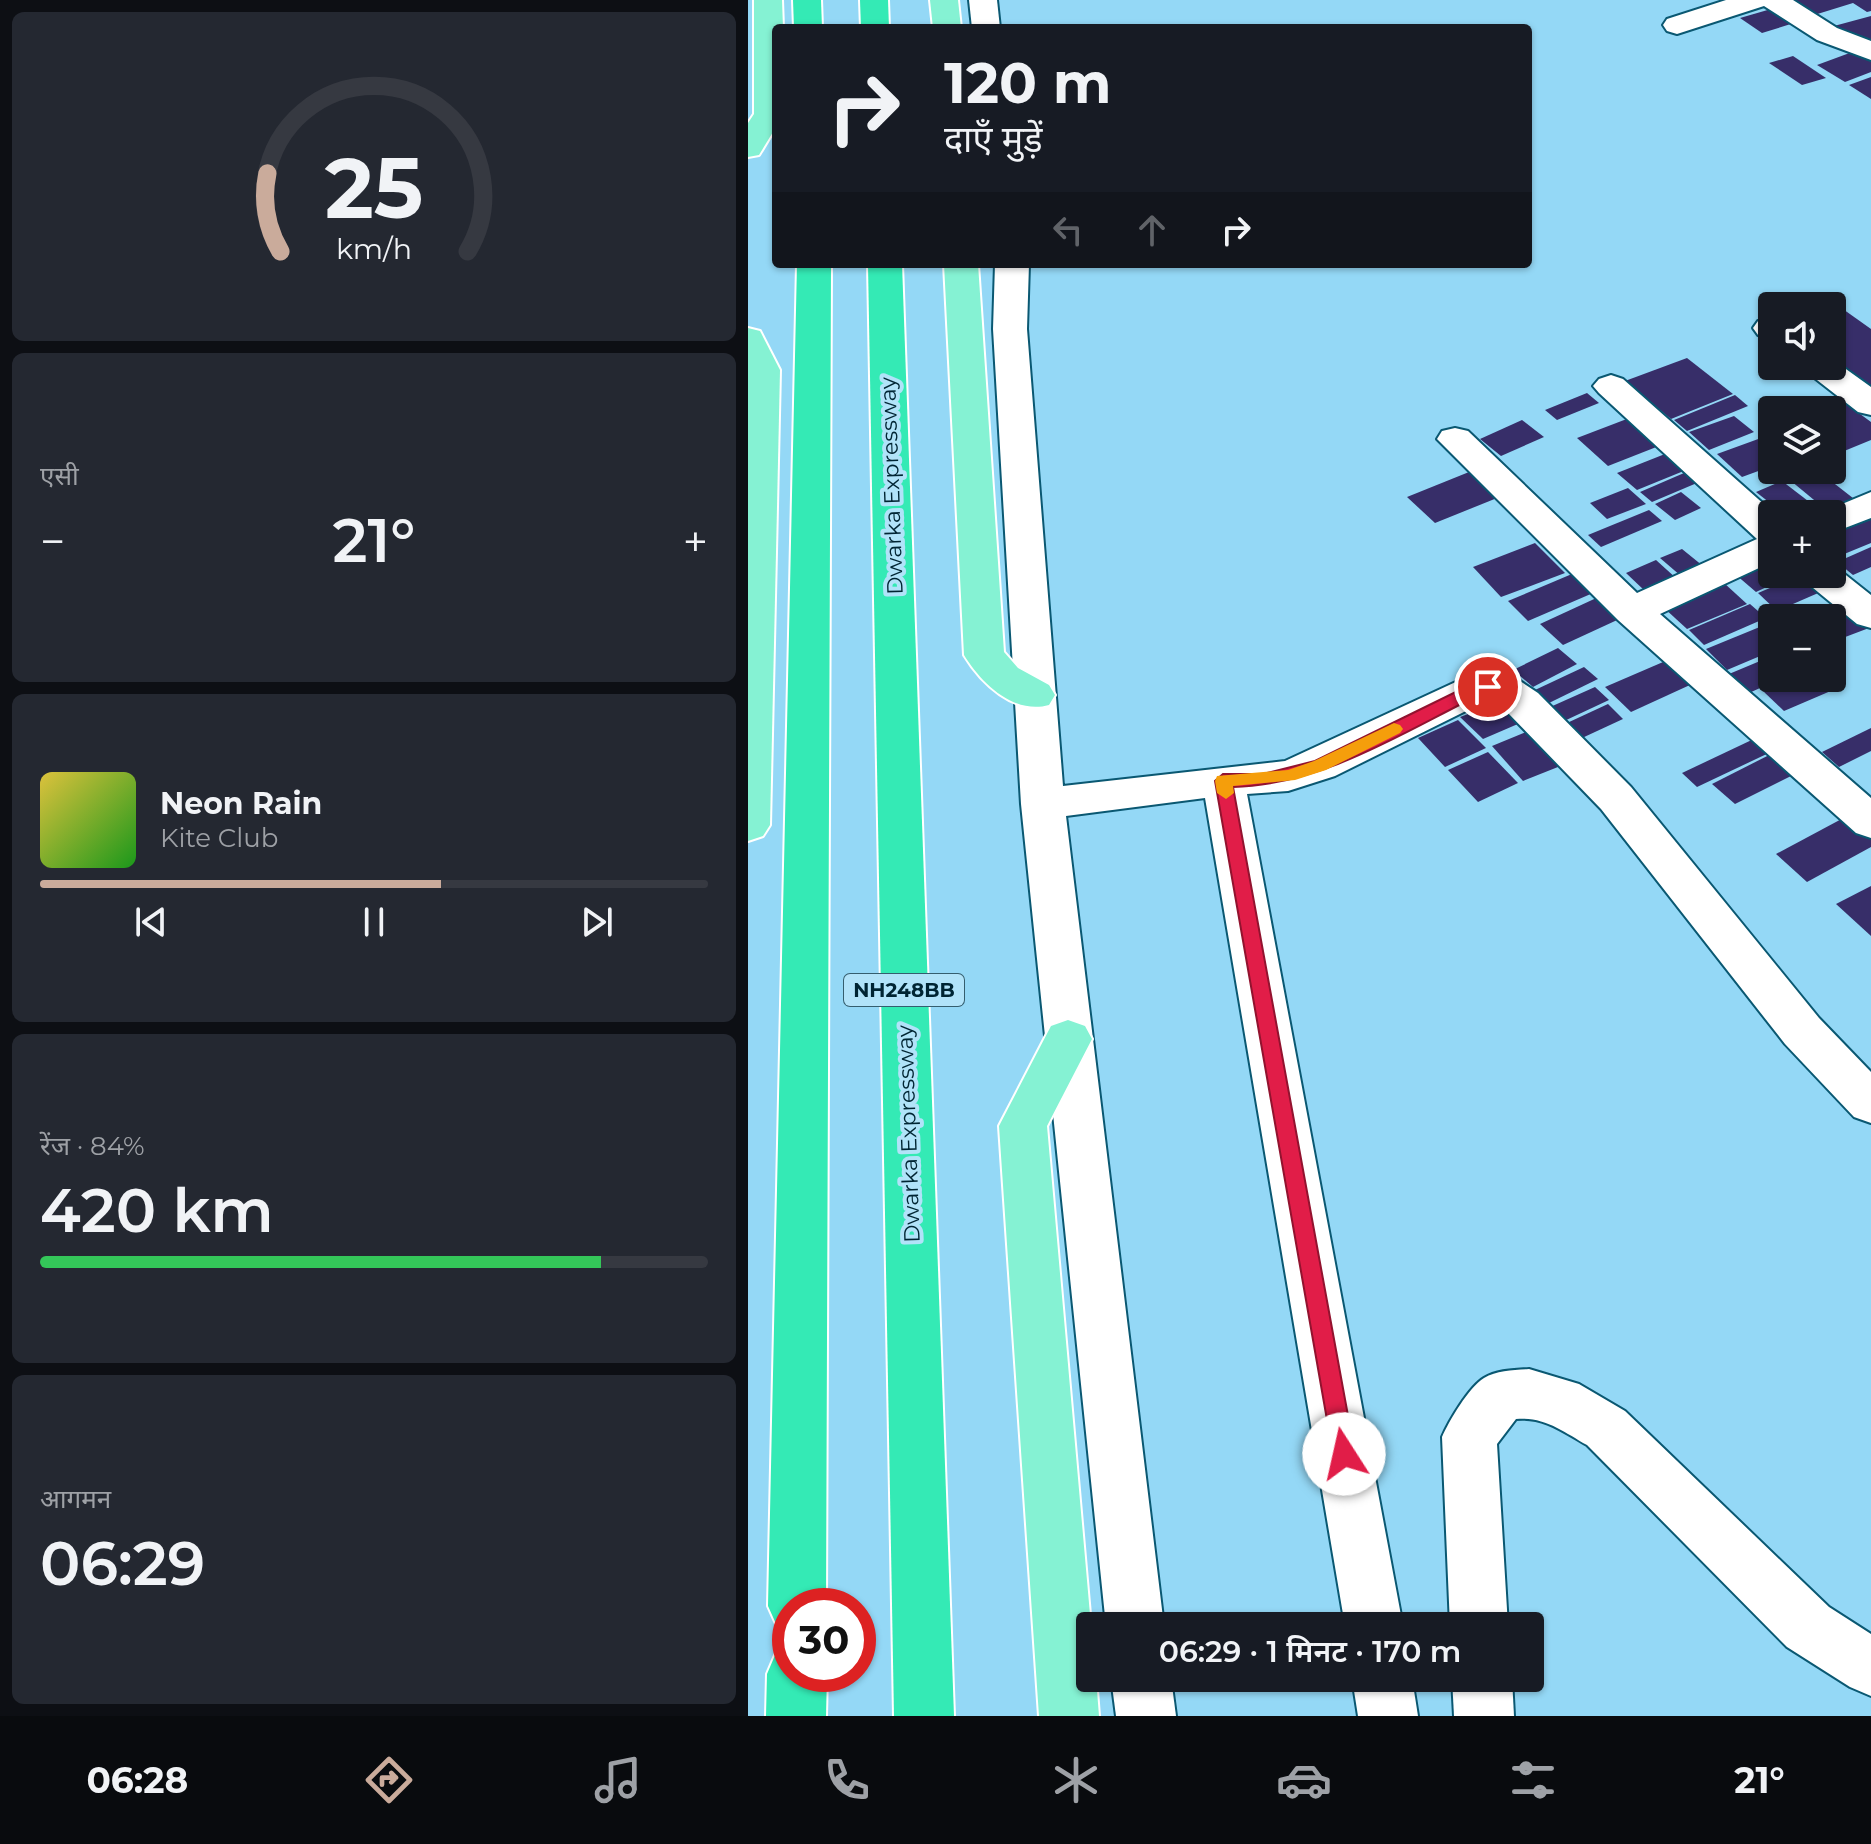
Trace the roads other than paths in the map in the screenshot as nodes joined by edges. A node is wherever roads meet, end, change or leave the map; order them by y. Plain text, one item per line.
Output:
1 (768, 0) edge
2 (807, 0) edge
3 (874, 0) edge
4 (944, 0) edge
5 (983, 0) edge
6 (1754, 0) edge
7 (1774, 0) edge
8 (808, 24) edge
9 (875, 24) edge
10 (947, 24) edge
11 (986, 24) edge
12 (1677, 25) dead end
13 (1871, 51) edge
14 (748, 148) edge
15 (814, 268) edge
16 (885, 268) edge
17 (961, 268) edge
18 (1012, 268) edge
19 (748, 338) edge
20 (1839, 380) edge
21 (1611, 386) dead end
22 (1871, 404) edge
23 (1455, 439) dead end
24 (1871, 504) edge
25 (1846, 515) edge
26 (1758, 519) edge
27 (1758, 553) edge
28 (1838, 588) edge
29 (1632, 611) junction
30 (1871, 615) edge
31 (1035, 695) junction
32 (1223, 781) junction
33 (1043, 804) junction
34 (1871, 822) edge
35 (748, 825) edge
36 (1068, 1039) junction
37 (1871, 1103) edge
38 (797, 1588) edge
39 (1133, 1612) edge
40 (1371, 1612) edge
41 (1478, 1612) edge
42 (1871, 1667) edge
43 (797, 1692) edge
44 (1143, 1692) edge
45 (1384, 1692) edge
46 (1483, 1692) edge
47 (796, 1716) edge
48 (924, 1716) edge
49 (1069, 1716) edge
50 (1146, 1716) edge
51 (1388, 1716) edge
52 (1484, 1716) edge

1 - 14 main road
2 - 8 highway
3 - 9 highway
4 - 10 main road
5 - 11 street
6 - 12 street
7 - 13 street
15 - 38 highway
16 - 48 highway, Dwarka Expressway / NH248BB
17 - 31 main road
18 - 31 street
19 - 35 main road
20 - 22 street
21 - 26 street
23 - 29 street
24 - 25 street
27 - 29 street
28 - 30 street
29 - 34 street
31 - 33 street
32 - 33 street
32 - 37 street
32 - 40 street
33 - 36 street
36 - 39 street
36 - 49 main road
41 - 42 street
43 - 47 highway
44 - 50 street
45 - 51 street
46 - 52 street

